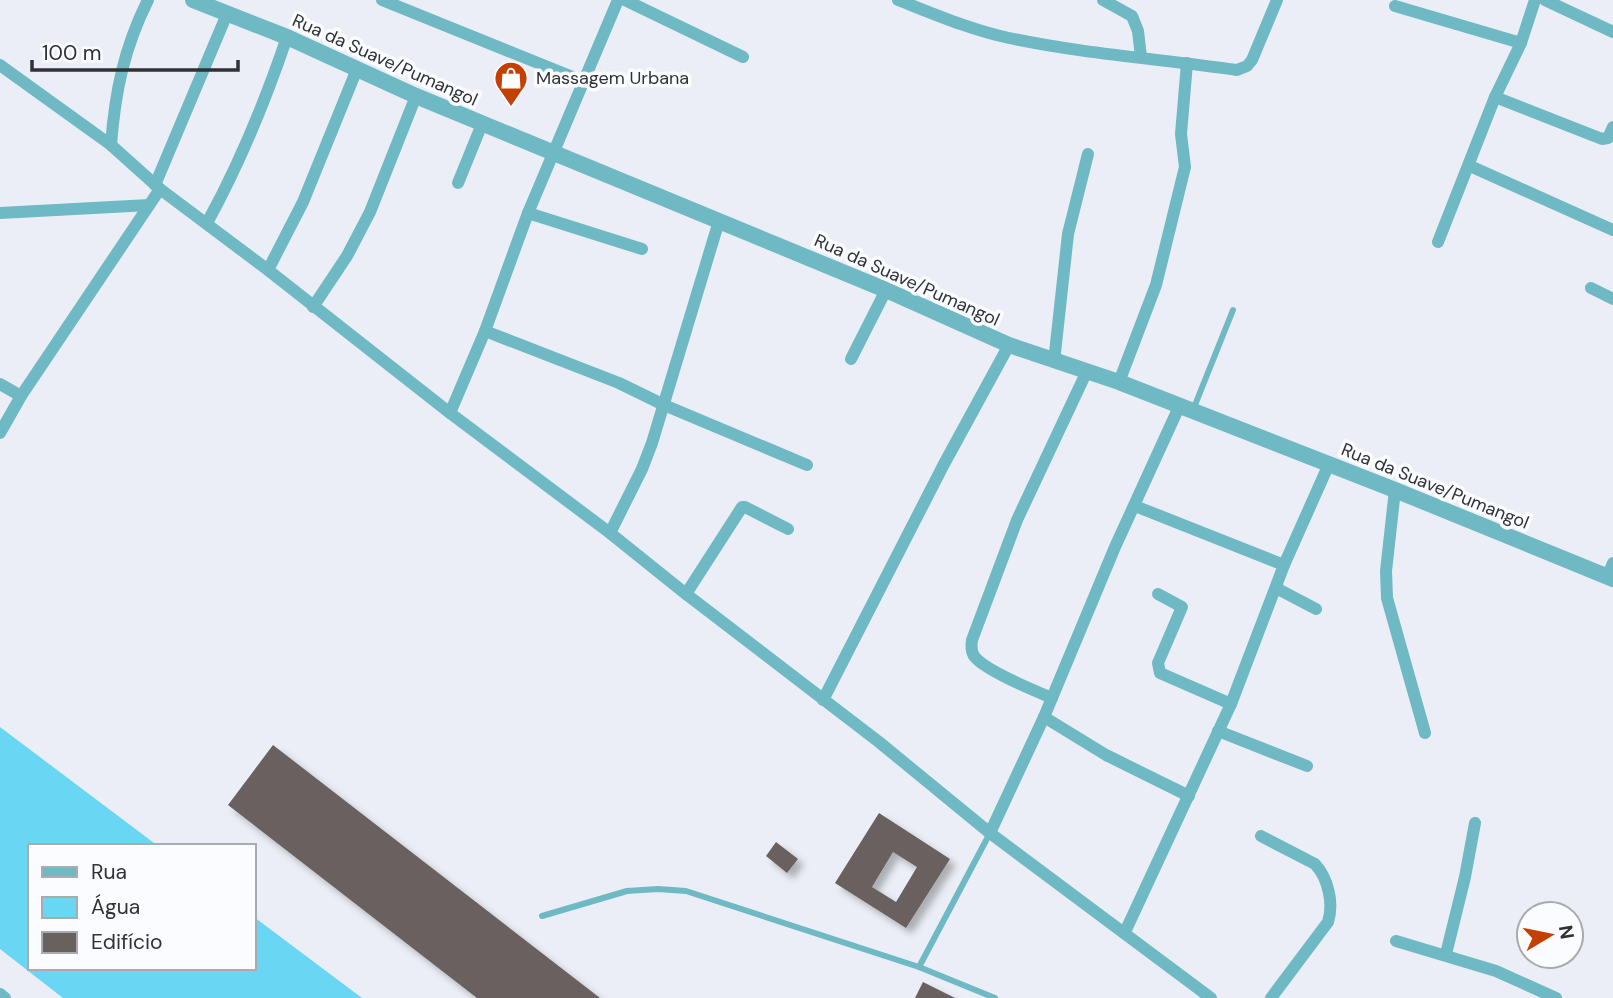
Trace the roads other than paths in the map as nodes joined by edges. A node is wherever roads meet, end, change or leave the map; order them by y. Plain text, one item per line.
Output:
1 (148, 0) edge
2 (193, 0) edge
3 (382, 0) edge
4 (898, 0) edge
5 (1103, 0) edge
6 (1278, 0) edge
7 (1422, 0) edge
8 (1535, 0) edge
9 (1545, 0) edge
10 (616, 1) edge
11 (1395, 6) dead end
12 (1418, 13) junction
13 (227, 14) junction
14 (1613, 32) edge
15 (287, 37) junction
16 (1521, 43) junction
17 (743, 57) dead end
18 (1140, 57) junction
19 (1187, 63) junction
20 (0, 65) edge
21 (357, 69) junction
22 (585, 82) junction
23 (416, 96) junction
24 (1495, 97) junction
25 (482, 124) junction
26 (1613, 127) edge
27 (111, 145) junction
28 (552, 153) junction
29 (1088, 154) dead end
30 (1470, 166) junction
31 (458, 183) dead end
32 (157, 187) junction
33 (149, 205) junction
34 (0, 213) edge
35 (528, 213) junction
36 (719, 220) junction
37 (206, 223) junction
38 (1613, 230) edge
39 (1438, 242) dead end
40 (642, 249) dead end
41 (268, 270) junction
42 (1591, 288) dead end
43 (886, 290) junction
44 (1613, 299) edge
45 (313, 307) junction
46 (1233, 310) dead end
47 (485, 331) junction
48 (1009, 345) junction
49 (851, 359) dead end
50 (1054, 362) junction
51 (1087, 371) junction
52 (1119, 382) junction
53 (0, 384) edge
54 (21, 396) junction
55 (664, 405) junction
56 (1186, 409) junction
57 (450, 414) junction
58 (0, 433) edge
59 (1329, 464) junction
60 (807, 465) dead end
61 (1395, 489) junction
62 (1135, 506) junction
63 (788, 529) dead end
64 (610, 533) junction
65 (1284, 565) junction
66 (1611, 573) edge
67 (1276, 588) junction
68 (685, 594) junction
69 (1158, 594) dead end
70 (1316, 609) dead end
71 (1052, 698) junction
72 (823, 700) junction
73 (1231, 704) junction
74 (1044, 717) junction
75 (1218, 731) junction
76 (1425, 733) dead end
77 (1307, 766) dead end
78 (1189, 796) junction
79 (1475, 823) dead end
80 (990, 833) junction
81 (1261, 836) dead end
82 (542, 916) dead end
83 (1125, 932) junction
84 (1396, 941) dead end
85 (1446, 954) junction
86 (919, 967) junction
87 (0, 994) edge
88 (5, 998) edge
89 (995, 998) edge
90 (1211, 998) edge
91 (1271, 998) edge
92 (1556, 998) edge

1 - 27 street
2 - 13 street, Rua da Suave/Pumangol
3 - 22 street
4 - 18 street
5 - 18 street
6 - 19 street
7 - 12 street
8 - 16 street
9 - 14 street
10 - 17 street
10 - 22 street
11 - 12 street
12 - 16 street
13 - 15 street, Rua da Suave/Pumangol
13 - 32 street
15 - 21 street, Rua da Suave/Pumangol
15 - 37 street
16 - 24 street
18 - 19 street
19 - 52 street
20 - 27 street
21 - 23 street, Rua da Suave/Pumangol
21 - 41 street
22 - 28 street
23 - 25 street, Rua da Suave/Pumangol
23 - 45 street
24 - 26 street
24 - 30 street
25 - 28 street, Rua da Suave/Pumangol
25 - 31 street
27 - 32 street
28 - 35 street
28 - 36 street, Rua da Suave/Pumangol
29 - 50 street
30 - 38 street
30 - 39 street
32 - 33 street
32 - 37 street
33 - 34 street
33 - 54 street
35 - 40 street
35 - 47 street
36 - 43 street, Rua da Suave/Pumangol
36 - 55 street
37 - 41 street
41 - 45 street
42 - 44 street
43 - 48 street, Rua da Suave/Pumangol
43 - 49 street
45 - 57 street
46 - 56 lane
47 - 55 street
47 - 57 street
48 - 50 street, Rua da Suave/Pumangol
48 - 72 street
50 - 51 street, Rua da Suave/Pumangol
51 - 52 street, Rua da Suave/Pumangol
51 - 71 street
52 - 56 street, Rua da Suave/Pumangol
53 - 54 street
54 - 58 street
55 - 60 street
55 - 64 street
56 - 59 street, Rua da Suave/Pumangol
56 - 62 street
57 - 64 street
59 - 61 street, Rua da Suave/Pumangol
59 - 65 street
61 - 66 street, Rua da Suave/Pumangol
61 - 76 street
62 - 65 street
62 - 71 street
63 - 68 street
64 - 68 street
65 - 67 street
67 - 70 street
67 - 73 street
68 - 72 street
69 - 73 street
71 - 74 street
72 - 80 street
73 - 75 street
74 - 78 street
74 - 80 street
75 - 77 street
75 - 78 street
78 - 83 street
79 - 85 street
80 - 83 street
80 - 86 lane
81 - 91 street
82 - 86 lane
83 - 90 street
84 - 85 street
85 - 92 street
86 - 89 lane
87 - 88 street

